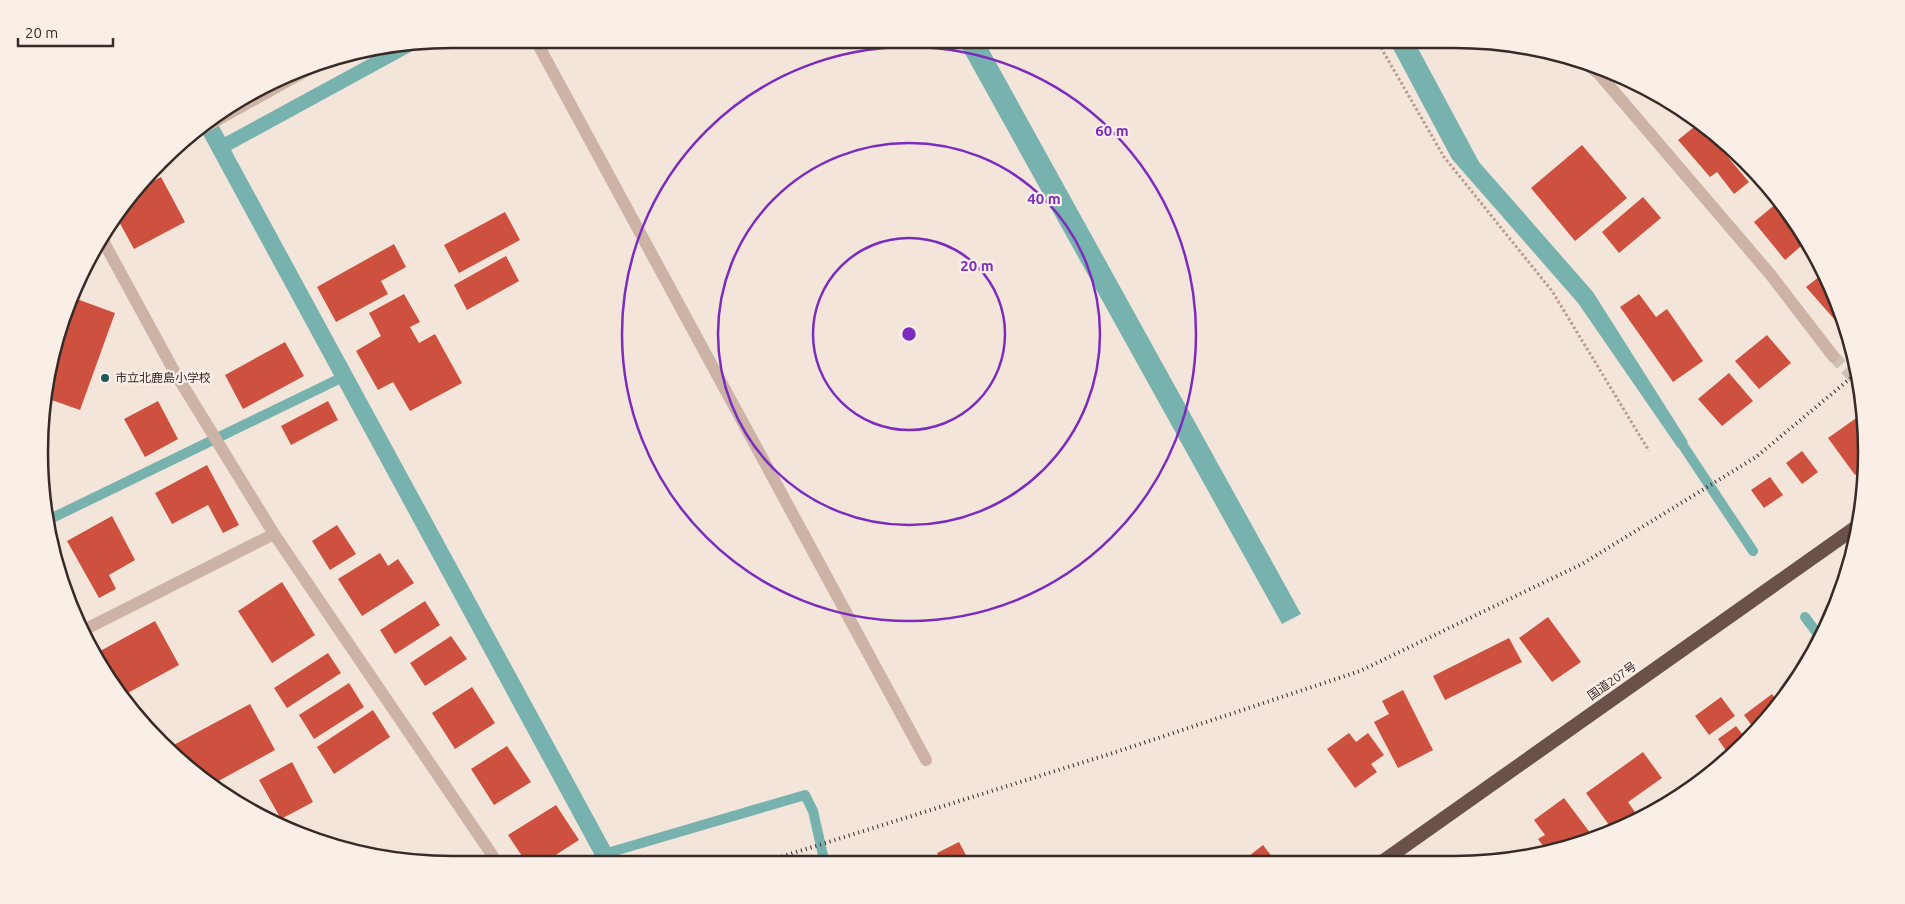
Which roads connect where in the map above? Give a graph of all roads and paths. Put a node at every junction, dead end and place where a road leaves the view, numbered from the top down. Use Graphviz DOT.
graph roads {
  1 [pos="540,48"];
  2 [pos="1381,48"];
  3 [pos="1600,75"];
  4 [pos="274,88"];
  5 [pos="258,98"];
  6 [pos="105,245"];
  7 [pos="1834,356"];
  8 [pos="1649,450"];
  9 [pos="1850,531"];
  10 [pos="274,534"];
  11 [pos="88,628"];
  12 [pos="926,760"];
  13 [pos="493,856"];
  14 [pos="1390,856"];
  1 -- 12 [label="street"];
  2 -- 8 [label="path"];
  3 -- 7 [label="street"];
  4 -- 5 [label="street"];
  6 -- 10 [label="street"];
  9 -- 14 [label="highway, 国道207号"];
  10 -- 11 [label="street"];
  10 -- 13 [label="street"];
}
